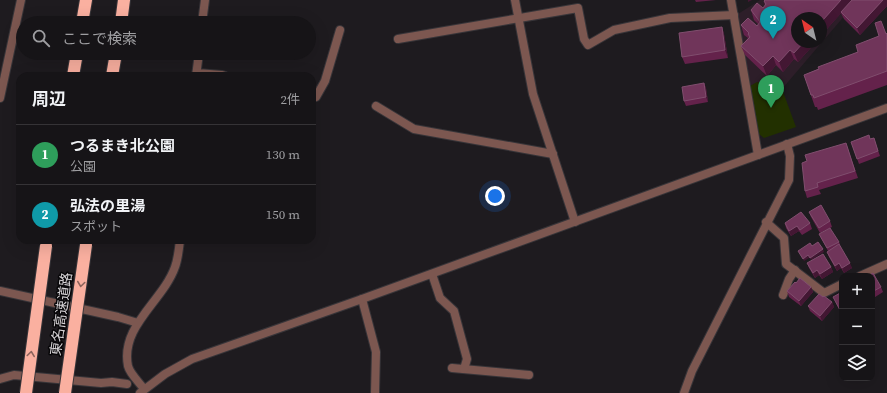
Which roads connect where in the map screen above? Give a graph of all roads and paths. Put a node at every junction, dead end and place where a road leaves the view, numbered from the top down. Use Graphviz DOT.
graph roads {
  1 [pos="21,0"];
  2 [pos="86,0"];
  3 [pos="124,0"];
  4 [pos="205,0"];
  5 [pos="515,0"];
  6 [pos="731,0"];
  7 [pos="734,15"];
  8 [pos="18,16"];
  9 [pos="83,16"];
  10 [pos="122,16"];
  11 [pos="203,16"];
  12 [pos="518,19"];
  13 [pos="16,23"];
  14 [pos="340,30"];
  15 [pos="398,39"];
  16 [pos="76,60"];
  17 [pos="115,60"];
  18 [pos="198,60"];
  19 [pos="75,72"];
  20 [pos="113,72"];
  21 [pos="197,72"];
  22 [pos="316,97"];
  23 [pos="0,98"];
  24 [pos="376,106"];
  25 [pos="887,108"];
  26 [pos="787,144"];
  27 [pos="554,154"];
  28 [pos="758,155"];
  29 [pos="575,222"];
  30 [pos="766,222"];
  31 [pos="47,244"];
  32 [pos="86,244"];
  33 [pos="180,244"];
  34 [pos="887,264"];
  35 [pos="795,270"];
  36 [pos="867,273"];
  37 [pos="432,274"];
  38 [pos="839,286"];
  39 [pos="0,291"];
  40 [pos="783,295"];
  41 [pos="362,299"];
  42 [pos="138,323"];
  43 [pos="452,368"];
  44 [pos="464,369"];
  45 [pos="529,375"];
  46 [pos="0,379"];
  47 [pos="127,384"];
  48 [pos="142,391"];
  49 [pos="26,393"];
  50 [pos="65,393"];
  51 [pos="375,393"];
  52 [pos="684,393"];
  1 -- 8 [label="street"];
  2 -- 9 [label="highway"];
  3 -- 10 [label="highway"];
  4 -- 11 [label="street"];
  5 -- 12 [label="street"];
  6 -- 7 [label="street"];
  7 -- 12 [label="street"];
  7 -- 28 [label="street"];
  12 -- 15 [label="street"];
  12 -- 27 [label="street"];
  13 -- 23 [label="street"];
  14 -- 22 [label="street"];
  16 -- 19 [label="highway"];
  17 -- 20 [label="highway"];
  18 -- 21 [label="street"];
  24 -- 27 [label="street"];
  25 -- 26 [label="street"];
  26 -- 28 [label="street"];
  26 -- 30 [label="street"];
  27 -- 29 [label="street"];
  28 -- 29 [label="street"];
  29 -- 37 [label="street"];
  30 -- 35 [label="street"];
  30 -- 52 [label="street"];
  49 -- 31 [label="highway, 東名高速道路, one-way, bridge"];
  32 -- 50 [label="highway, 東名高速道路, one-way, bridge"];
  33 -- 42 [label="street"];
  34 -- 36 [label="street"];
  35 -- 38 [label="street"];
  35 -- 40 [label="street"];
  37 -- 41 [label="street"];
  37 -- 44 [label="street"];
  39 -- 42 [label="street"];
  41 -- 48 [label="street"];
  41 -- 51 [label="street"];
  42 -- 48 [label="street"];
  43 -- 44 [label="street"];
  44 -- 45 [label="street"];
  46 -- 47 [label="street"];
}
